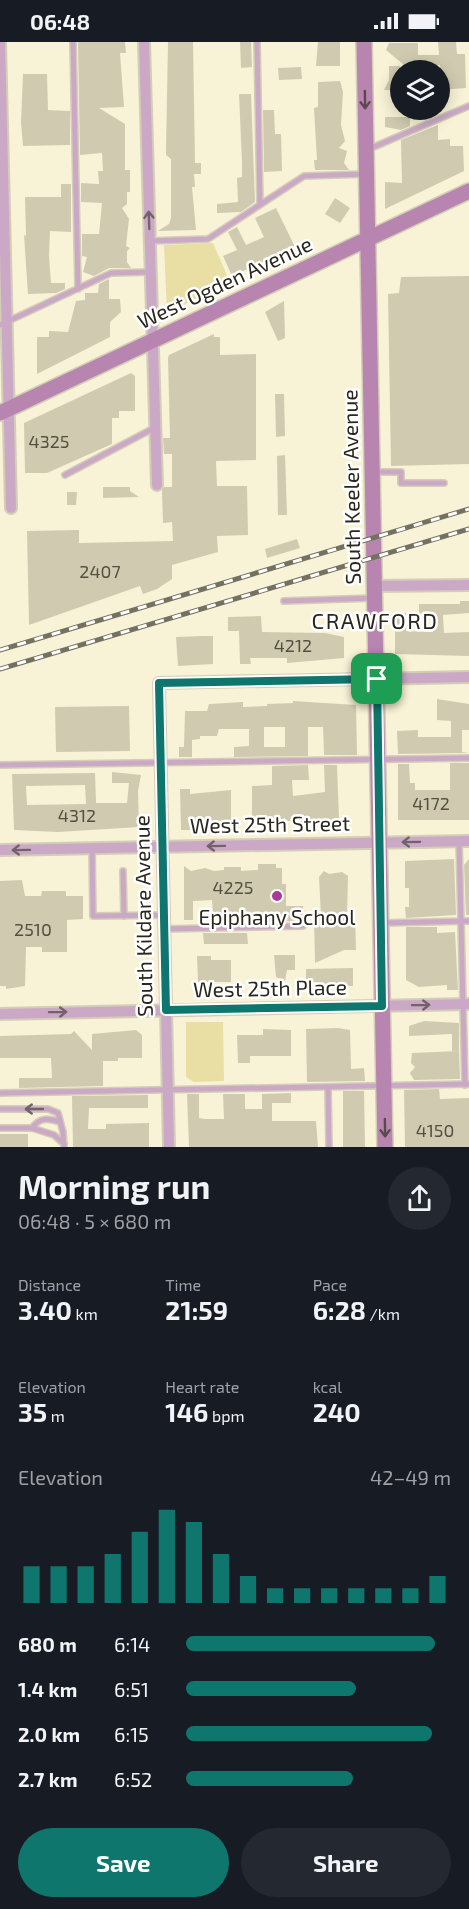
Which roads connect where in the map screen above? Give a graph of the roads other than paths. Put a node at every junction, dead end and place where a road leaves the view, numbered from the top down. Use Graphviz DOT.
graph roads {
  1 [pos="0,42"];
  2 [pos="73,42"];
  3 [pos="144,42"];
  4 [pos="257,42"];
  5 [pos="364,42"];
  6 [pos="469,106"];
  7 [pos="366,150"];
  8 [pos="366,174"];
  9 [pos="469,191"];
  10 [pos="261,204"];
  11 [pos="367,239"];
  12 [pos="149,241"];
  13 [pos="150,272"];
  14 [pos="78,289"];
  15 [pos="3,323"];
  16 [pos="152,341"];
  17 [pos="4,411"];
  18 [pos="154,428"];
  19 [pos="374,472"];
  20 [pos="65,475"];
  21 [pos="444,483"];
  22 [pos="157,485"];
  23 [pos="11,508"];
  24 [pos="469,585"];
  25 [pos="375,592"];
  26 [pos="284,601"];
  27 [pos="469,677"];
  28 [pos="377,679"];
  29 [pos="469,758"];
  30 [pos="379,759"];
  31 [pos="160,763"];
  32 [pos="0,765"];
  33 [pos="464,841"];
  34 [pos="380,842"];
  35 [pos="162,847"];
  36 [pos="92,848"];
  37 [pos="0,850"];
  38 [pos="123,872"];
  39 [pos="164,915"];
  40 [pos="124,916"];
  41 [pos="461,921"];
  42 [pos="469,921"];
  43 [pos="381,923"];
  44 [pos="303,926"];
  45 [pos="164,929"];
  46 [pos="466,1004"];
  47 [pos="382,1006"];
  48 [pos="166,1010"];
  49 [pos="0,1014"];
  50 [pos="467,1084"];
  51 [pos="384,1086"];
  52 [pos="328,1087"];
  53 [pos="168,1090"];
  54 [pos="0,1093"];
  55 [pos="0,1109"];
  56 [pos="60,1122"];
  57 [pos="0,1128"];
  58 [pos="32,1128"];
  59 [pos="64,1145"];
  60 [pos="169,1147"];
  61 [pos="329,1147"];
  62 [pos="385,1147"];
  1 -- 15 [label="street"];
  2 -- 14 [label="lane"];
  12 -- 3 [label="street, one-way"];
  4 -- 10 [label="lane"];
  5 -- 7 [label="street, South Keeler Avenue, one-way"];
  6 -- 7 [label="lane"];
  7 -- 8 [label="street, South Keeler Avenue"];
  8 -- 10 [label="lane"];
  8 -- 11 [label="street, South Keeler Avenue"];
  9 -- 11 [label="street, West Ogden Avenue"];
  10 -- 12 [label="lane"];
  11 -- 16 [label="street, West Ogden Avenue"];
  11 -- 19 [label="street, South Keeler Avenue"];
  12 -- 13 [label="street"];
  13 -- 14 [label="lane"];
  13 -- 16 [label="street"];
  14 -- 15 [label="lane"];
  15 -- 17 [label="street"];
  16 -- 17 [label="street, West Ogden Avenue"];
  16 -- 18 [label="street"];
  17 -- 23 [label="street"];
  18 -- 20 [label="lane"];
  18 -- 22 [label="street"];
  19 -- 21 [label="lane"];
  19 -- 25 [label="street, South Keeler Avenue"];
  24 -- 25 [label="street"];
  25 -- 26 [label="lane"];
  25 -- 28 [label="street, South Keeler Avenue"];
  27 -- 28 [label="street"];
  28 -- 30 [label="street, South Keeler Avenue"];
  28 -- 31 [label="street, South Kildare Avenue"];
  29 -- 30 [label="lane"];
  30 -- 31 [label="lane"];
  30 -- 34 [label="street, South Keeler Avenue"];
  31 -- 32 [label="lane"];
  31 -- 35 [label="street, South Kildare Avenue"];
  33 -- 34 [label="street, West 25th Street, one-way"];
  33 -- 41 [label="lane"];
  34 -- 35 [label="street, West 25th Street, one-way"];
  34 -- 43 [label="street, South Keeler Avenue"];
  35 -- 36 [label="street, West 25th Street"];
  35 -- 39 [label="street, South Kildare Avenue"];
  36 -- 37 [label="street, West 25th Street, one-way"];
  36 -- 40 [label="lane"];
  38 -- 40 [label="lane"];
  39 -- 40 [label="lane"];
  39 -- 45 [label="street, South Kildare Avenue"];
  41 -- 42 [label="lane"];
  41 -- 43 [label="lane"];
  41 -- 46 [label="lane"];
  43 -- 47 [label="street, South Keeler Avenue"];
  44 -- 45 [label="lane"];
  45 -- 48 [label="street, South Kildare Avenue"];
  47 -- 46 [label="street, West 25th Place, one-way"];
  46 -- 50 [label="lane"];
  47 -- 48 [label="street, West 25th Place"];
  47 -- 51 [label="street, South Keeler Avenue"];
  49 -- 48 [label="street, West 25th Place, one-way"];
  48 -- 53 [label="street, South Kildare Avenue"];
  50 -- 51 [label="lane"];
  51 -- 52 [label="lane"];
  51 -- 62 [label="street, South Keeler Avenue, one-way"];
  52 -- 53 [label="lane"];
  52 -- 61 [label="lane"];
  53 -- 54 [label="lane"];
  53 -- 60 [label="street, South Kildare Avenue"];
  56 -- 55 [label="lane, one-way"];
  56 -- 58 [label="lane"];
  56 -- 59 [label="lane"];
  57 -- 58 [label="lane"];
  58 -- 59 [label="lane"];
}
